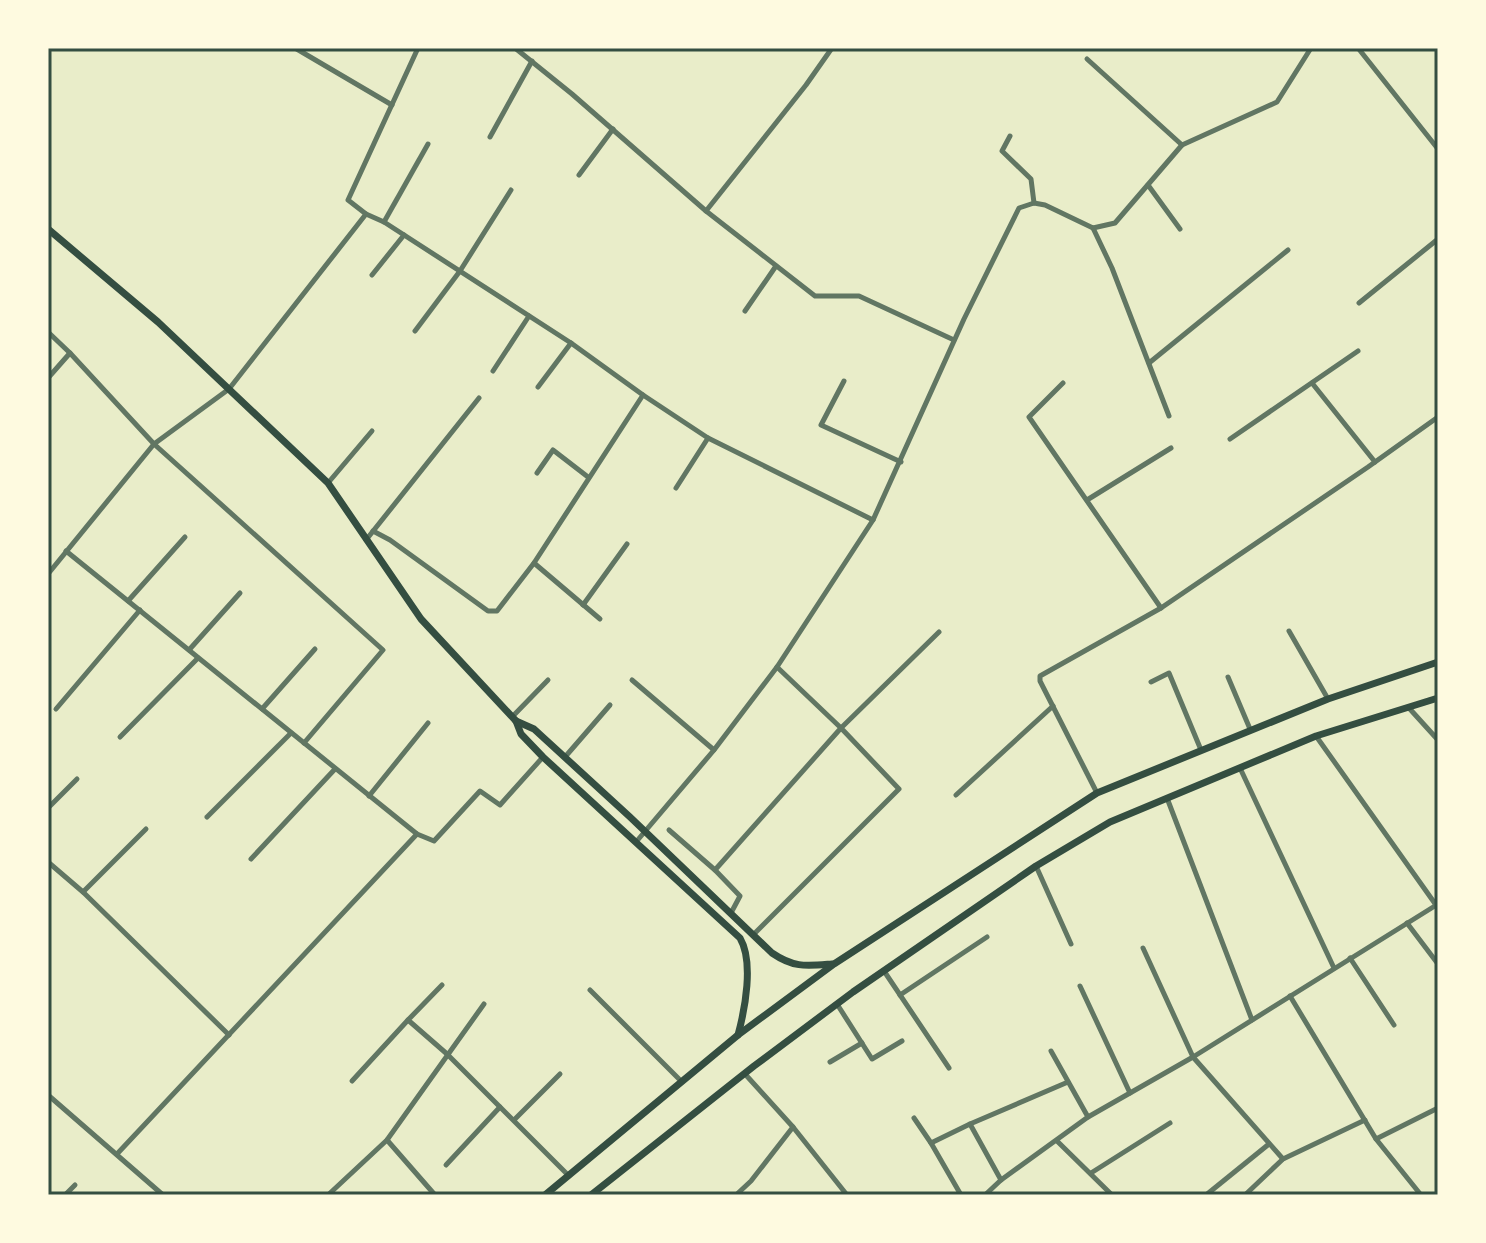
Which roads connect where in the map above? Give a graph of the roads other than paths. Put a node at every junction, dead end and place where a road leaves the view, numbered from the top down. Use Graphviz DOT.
graph roads {
  1 [pos="295,48"];
  2 [pos="418,48"];
  3 [pos="515,48"];
  4 [pos="832,48"];
  5 [pos="1311,48"];
  6 [pos="1358,48"];
  7 [pos="1087,59"];
  8 [pos="532,61"];
  9 [pos="392,105"];
  10 [pos="613,129"];
  11 [pos="1010,136"];
  12 [pos="490,137"];
  13 [pos="428,144"];
  14 [pos="1182,145"];
  15 [pos="1438,149"];
  16 [pos="579,175"];
  17 [pos="1148,185"];
  18 [pos="511,190"];
  19 [pos="1034,203"];
  20 [pos="706,211"];
  21 [pos="366,214"];
  22 [pos="384,222"];
  23 [pos="1093,228"];
  24 [pos="48,229"];
  25 [pos="1180,229"];
  26 [pos="404,235"];
  27 [pos="1438,239"];
  28 [pos="1288,250"];
  29 [pos="776,266"];
  30 [pos="460,271"];
  31 [pos="372,275"];
  32 [pos="1359,303"];
  33 [pos="745,311"];
  34 [pos="529,316"];
  35 [pos="415,331"];
  36 [pos="48,332"];
  37 [pos="954,340"];
  38 [pos="571,343"];
  39 [pos="1358,351"];
  40 [pos="70,353"];
  41 [pos="1149,363"];
  42 [pos="493,371"];
  43 [pos="48,378"];
  44 [pos="844,381"];
  45 [pos="1063,383"];
  46 [pos="1312,383"];
  47 [pos="538,387"];
  48 [pos="229,389"];
  49 [pos="643,395"];
  50 [pos="479,398"];
  51 [pos="1169,416"];
  52 [pos="1438,417"];
  53 [pos="372,431"];
  54 [pos="708,438"];
  55 [pos="1230,439"];
  56 [pos="154,444"];
  57 [pos="1171,448"];
  58 [pos="901,462"];
  59 [pos="1375,462"];
  60 [pos="537,473"];
  61 [pos="588,477"];
  62 [pos="328,483"];
  63 [pos="676,488"];
  64 [pos="1087,500"];
  65 [pos="873,520"];
  66 [pos="373,531"];
  67 [pos="185,537"];
  68 [pos="366,540"];
  69 [pos="627,544"];
  70 [pos="66,551"];
  71 [pos="534,563"];
  72 [pos="48,574"];
  73 [pos="240,593"];
  74 [pos="128,601"];
  75 [pos="583,605"];
  76 [pos="1161,608"];
  77 [pos="140,610"];
  78 [pos="600,619"];
  79 [pos="1289,631"];
  80 [pos="939,632"];
  81 [pos="315,649"];
  82 [pos="189,650"];
  83 [pos="198,658"];
  84 [pos="1438,662"];
  85 [pos="777,667"];
  86 [pos="1228,677"];
  87 [pos="548,680"];
  88 [pos="632,680"];
  89 [pos="1151,682"];
  90 [pos="1438,698"];
  91 [pos="1328,699"];
  92 [pos="610,705"];
  93 [pos="1053,706"];
  94 [pos="1408,707"];
  95 [pos="56,709"];
  96 [pos="262,709"];
  97 [pos="514,719"];
  98 [pos="428,723"];
  99 [pos="841,728"];
  100 [pos="1250,729"];
  101 [pos="291,733"];
  102 [pos="1316,736"];
  103 [pos="120,737"];
  104 [pos="1438,740"];
  105 [pos="304,743"];
  106 [pos="714,750"];
  107 [pos="1201,750"];
  108 [pos="543,757"];
  109 [pos="565,757"];
  110 [pos="1240,768"];
  111 [pos="336,769"];
  112 [pos="77,779"];
  113 [pos="1097,793"];
  114 [pos="956,795"];
  115 [pos="369,796"];
  116 [pos="1167,798"];
  117 [pos="48,808"];
  118 [pos="207,817"];
  119 [pos="146,829"];
  120 [pos="645,830"];
  121 [pos="669,830"];
  122 [pos="417,834"];
  123 [pos="636,842"];
  124 [pos="251,859"];
  125 [pos="48,862"];
  126 [pos="1036,866"];
  127 [pos="715,870"];
  128 [pos="83,892"];
  129 [pos="1437,904"];
  130 [pos="731,913"];
  131 [pos="1407,923"];
  132 [pos="753,935"];
  133 [pos="987,937"];
  134 [pos="1071,944"];
  135 [pos="1143,948"];
  136 [pos="1350,958"];
  137 [pos="834,964"];
  138 [pos="1438,964"];
  139 [pos="1334,968"];
  140 [pos="884,971"];
  141 [pos="442,985"];
  142 [pos="1080,986"];
  143 [pos="590,990"];
  144 [pos="900,995"];
  145 [pos="1290,996"];
  146 [pos="484,1004"];
  147 [pos="837,1004"];
  148 [pos="408,1020"];
  149 [pos="1252,1020"];
  150 [pos="1394,1025"];
  151 [pos="229,1035"];
  152 [pos="738,1035"];
  153 [pos="902,1041"];
  154 [pos="862,1043"];
  155 [pos="1051,1051"];
  156 [pos="447,1054"];
  157 [pos="1193,1057"];
  158 [pos="830,1062"];
  159 [pos="949,1068"];
  160 [pos="560,1074"];
  161 [pos="745,1074"];
  162 [pos="352,1081"];
  163 [pos="682,1082"];
  164 [pos="1068,1082"];
  165 [pos="1130,1093"];
  166 [pos="48,1095"];
  167 [pos="500,1107"];
  168 [pos="1438,1108"];
  169 [pos="1088,1117"];
  170 [pos="914,1118"];
  171 [pos="514,1120"];
  172 [pos="1365,1120"];
  173 [pos="1170,1123"];
  174 [pos="970,1124"];
  175 [pos="793,1127"];
  176 [pos="1376,1139"];
  177 [pos="387,1140"];
  178 [pos="1057,1141"];
  179 [pos="931,1143"];
  180 [pos="1269,1144"];
  181 [pos="117,1154"];
  182 [pos="1283,1159"];
  183 [pos="446,1165"];
  184 [pos="1091,1173"];
  185 [pos="569,1176"];
  186 [pos="1001,1180"];
  187 [pos="75,1185"];
  188 [pos="1254,1192"];
  189 [pos="1419,1194"];
  190 [pos="65,1195"];
  191 [pos="163,1195"];
  192 [pos="328,1195"];
  193 [pos="435,1195"];
  194 [pos="545,1195"];
  195 [pos="591,1195"];
  196 [pos="736,1195"];
  197 [pos="847,1195"];
  198 [pos="961,1195"];
  199 [pos="985,1195"];
  200 [pos="1112,1195"];
  201 [pos="1206,1195"];
  202 [pos="1245,1195"];
  1 -- 9 [label="street"];
  2 -- 9 [label="street"];
  3 -- 8 [label="street"];
  4 -- 20 [label="street"];
  5 -- 14 [label="street"];
  6 -- 15 [label="street"];
  7 -- 14 [label="street"];
  8 -- 10 [label="street"];
  8 -- 12 [label="street"];
  9 -- 21 [label="street"];
  10 -- 16 [label="street"];
  10 -- 20 [label="street"];
  11 -- 19 [label="street"];
  13 -- 22 [label="street"];
  14 -- 17 [label="street"];
  17 -- 23 [label="street"];
  17 -- 25 [label="street"];
  18 -- 30 [label="street"];
  19 -- 23 [label="street"];
  19 -- 37 [label="street"];
  20 -- 29 [label="street"];
  21 -- 22 [label="street"];
  21 -- 48 [label="street"];
  22 -- 26 [label="street"];
  23 -- 41 [label="street"];
  24 -- 48 [label="main road"];
  26 -- 30 [label="street"];
  26 -- 31 [label="street"];
  27 -- 32 [label="street"];
  28 -- 41 [label="street"];
  29 -- 33 [label="street"];
  29 -- 37 [label="street"];
  30 -- 34 [label="street"];
  30 -- 35 [label="street"];
  34 -- 38 [label="street"];
  34 -- 42 [label="street"];
  36 -- 40 [label="street"];
  37 -- 58 [label="street"];
  38 -- 47 [label="street"];
  38 -- 49 [label="street"];
  39 -- 46 [label="street"];
  40 -- 43 [label="street"];
  40 -- 56 [label="street"];
  41 -- 51 [label="street"];
  44 -- 58 [label="street"];
  45 -- 64 [label="street"];
  46 -- 55 [label="street"];
  46 -- 59 [label="street"];
  48 -- 56 [label="street"];
  48 -- 62 [label="main road"];
  49 -- 54 [label="street"];
  49 -- 61 [label="street"];
  50 -- 66 [label="street"];
  52 -- 59 [label="street"];
  53 -- 62 [label="street"];
  54 -- 63 [label="street"];
  54 -- 65 [label="street"];
  56 -- 70 [label="street"];
  56 -- 105 [label="street"];
  57 -- 64 [label="street"];
  58 -- 65 [label="street"];
  59 -- 76 [label="street"];
  60 -- 61 [label="street"];
  61 -- 71 [label="street"];
  62 -- 68 [label="main road"];
  64 -- 76 [label="street"];
  65 -- 85 [label="street"];
  66 -- 68 [label="street"];
  66 -- 71 [label="street"];
  67 -- 74 [label="street"];
  68 -- 97 [label="main road"];
  69 -- 75 [label="street"];
  70 -- 72 [label="street"];
  70 -- 74 [label="street"];
  71 -- 75 [label="street"];
  73 -- 82 [label="street"];
  74 -- 77 [label="street"];
  75 -- 78 [label="street"];
  76 -- 93 [label="street"];
  77 -- 82 [label="street"];
  77 -- 95 [label="street"];
  79 -- 91 [label="street"];
  80 -- 99 [label="street"];
  81 -- 96 [label="street"];
  82 -- 83 [label="street"];
  83 -- 96 [label="street"];
  83 -- 103 [label="street"];
  84 -- 91 [label="main road"];
  85 -- 99 [label="street"];
  85 -- 106 [label="street"];
  86 -- 100 [label="street"];
  87 -- 97 [label="street"];
  88 -- 106 [label="street"];
  89 -- 107 [label="street"];
  90 -- 94 [label="main road"];
  91 -- 100 [label="main road"];
  92 -- 109 [label="street"];
  93 -- 113 [label="street"];
  93 -- 114 [label="street"];
  94 -- 102 [label="main road"];
  94 -- 104 [label="street"];
  96 -- 101 [label="street"];
  97 -- 108 [label="main road"];
  97 -- 109 [label="main road"];
  98 -- 115 [label="street"];
  99 -- 127 [label="street"];
  99 -- 132 [label="street"];
  100 -- 107 [label="main road"];
  101 -- 105 [label="street"];
  101 -- 118 [label="street"];
  102 -- 110 [label="main road"];
  102 -- 129 [label="street"];
  105 -- 111 [label="street"];
  106 -- 120 [label="street"];
  107 -- 113 [label="main road"];
  108 -- 122 [label="street"];
  108 -- 123 [label="main road"];
  109 -- 120 [label="main road"];
  110 -- 116 [label="main road"];
  110 -- 139 [label="street"];
  111 -- 115 [label="street"];
  111 -- 124 [label="street"];
  112 -- 117 [label="street"];
  113 -- 137 [label="main road"];
  115 -- 122 [label="street"];
  116 -- 126 [label="main road"];
  116 -- 149 [label="street"];
  119 -- 128 [label="street"];
  120 -- 123 [label="street"];
  120 -- 130 [label="main road"];
  121 -- 127 [label="street"];
  122 -- 151 [label="street"];
  123 -- 152 [label="main road"];
  125 -- 128 [label="street"];
  126 -- 134 [label="street"];
  126 -- 140 [label="main road"];
  127 -- 130 [label="street"];
  128 -- 151 [label="street"];
  129 -- 131 [label="street"];
  130 -- 132 [label="main road"];
  131 -- 136 [label="street"];
  131 -- 138 [label="street"];
  132 -- 137 [label="main road"];
  133 -- 144 [label="street"];
  135 -- 157 [label="street"];
  136 -- 139 [label="street"];
  136 -- 150 [label="street"];
  137 -- 152 [label="main road"];
  139 -- 145 [label="street"];
  140 -- 144 [label="street"];
  140 -- 147 [label="main road"];
  141 -- 148 [label="street"];
  142 -- 165 [label="street"];
  143 -- 163 [label="street"];
  144 -- 159 [label="street"];
  145 -- 149 [label="street"];
  145 -- 172 [label="street"];
  146 -- 156 [label="street"];
  147 -- 154 [label="street"];
  147 -- 161 [label="main road"];
  148 -- 156 [label="street"];
  148 -- 162 [label="street"];
  149 -- 157 [label="street"];
  151 -- 181 [label="street"];
  152 -- 163 [label="main road"];
  153 -- 154 [label="street"];
  154 -- 158 [label="street"];
  155 -- 164 [label="street"];
  156 -- 167 [label="street"];
  156 -- 177 [label="street"];
  157 -- 165 [label="street"];
  157 -- 180 [label="street"];
  160 -- 171 [label="street"];
  161 -- 175 [label="street"];
  161 -- 195 [label="main road"];
  163 -- 185 [label="main road"];
  164 -- 169 [label="street"];
  164 -- 174 [label="street"];
  165 -- 169 [label="street"];
  166 -- 181 [label="street"];
  167 -- 171 [label="street"];
  167 -- 183 [label="street"];
  168 -- 176 [label="street"];
  169 -- 178 [label="street"];
  170 -- 179 [label="street"];
  171 -- 185 [label="street"];
  172 -- 176 [label="street"];
  172 -- 182 [label="street"];
  173 -- 184 [label="street"];
  174 -- 179 [label="street"];
  174 -- 186 [label="street"];
  175 -- 196 [label="street"];
  175 -- 197 [label="street"];
  176 -- 189 [label="street"];
  177 -- 192 [label="street"];
  177 -- 193 [label="street"];
  178 -- 184 [label="street"];
  178 -- 186 [label="street"];
  179 -- 198 [label="street"];
  180 -- 182 [label="street"];
  180 -- 201 [label="street"];
  181 -- 191 [label="street"];
  182 -- 188 [label="street"];
  184 -- 200 [label="street"];
  185 -- 194 [label="main road"];
  186 -- 199 [label="street"];
  187 -- 190 [label="street"];
  188 -- 202 [label="street"];
}
